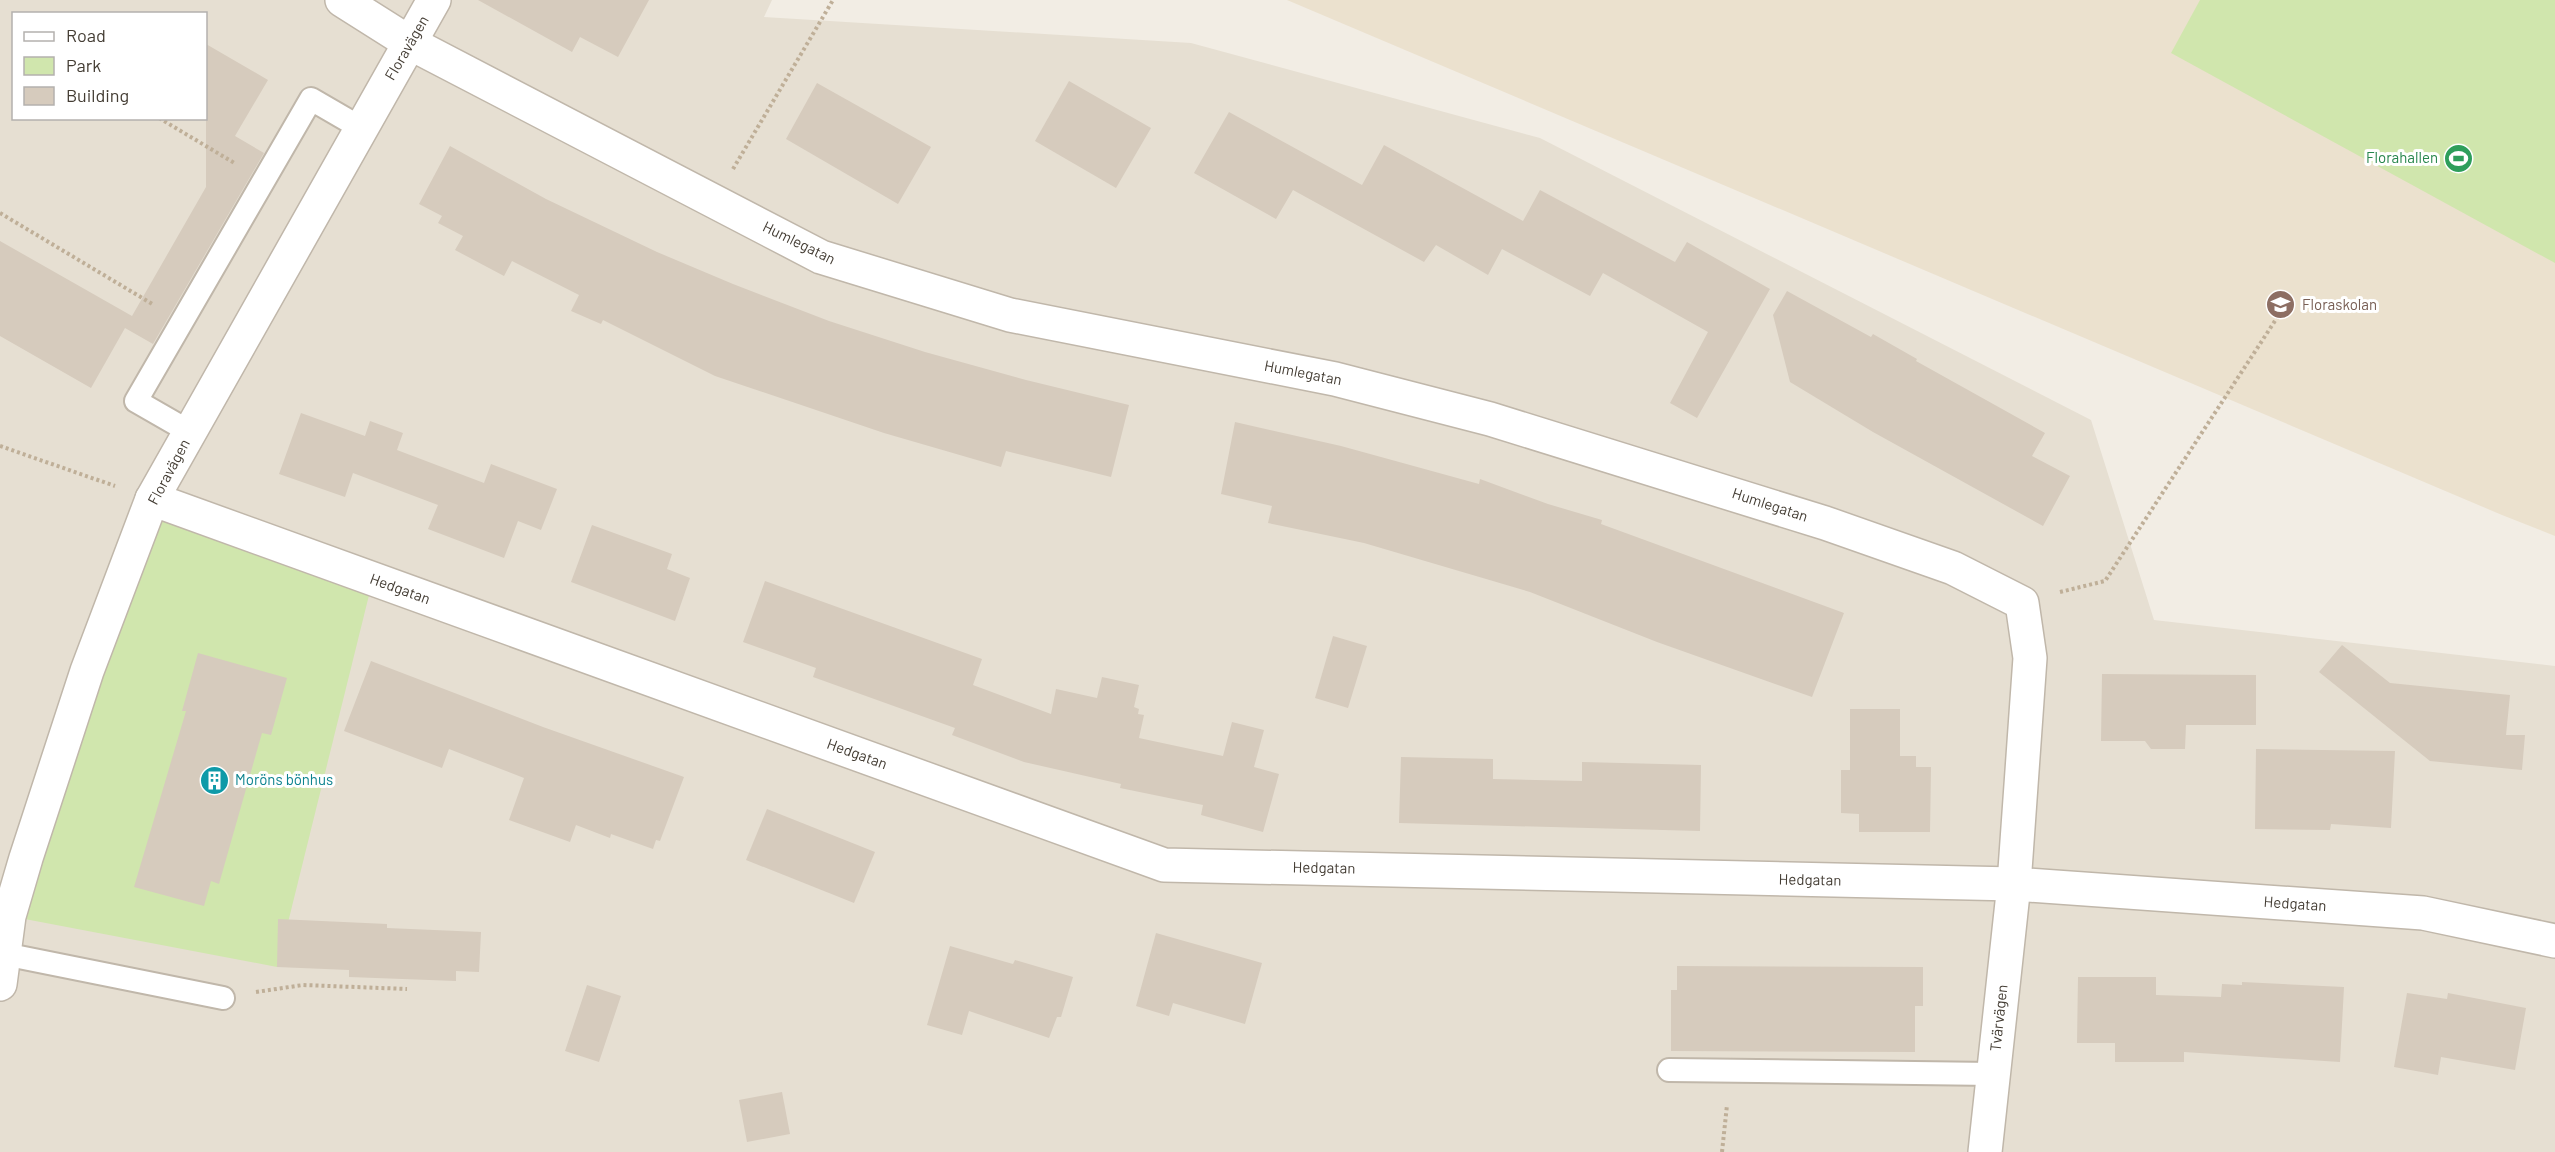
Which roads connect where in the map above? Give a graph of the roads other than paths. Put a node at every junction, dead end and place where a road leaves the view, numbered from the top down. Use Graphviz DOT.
graph roads {
  1 [pos="342,0"];
  2 [pos="434,0"];
  3 [pos="410,43"];
  4 [pos="362,128"];
  5 [pos="190,432"];
  6 [pos="152,499"];
  7 [pos="2014,884"];
  8 [pos="2555,941"];
  9 [pos="2,969"];
  10 [pos="223,998"];
  11 [pos="1669,1070"];
  12 [pos="1993,1074"];
  13 [pos="1985,1152"];
  1 -- 3 [label="street, Humlegatan"];
  2 -- 3 [label="street, Floravägen"];
  3 -- 4 [label="street, Floravägen"];
  3 -- 7 [label="street, Humlegatan"];
  4 -- 5 [label="street, Floravägen"];
  4 -- 5 [label="lane"];
  5 -- 6 [label="street, Floravägen"];
  6 -- 7 [label="street, Hedgatan"];
  6 -- 9 [label="street, Floravägen"];
  7 -- 8 [label="street, Hedgatan"];
  7 -- 12 [label="street, Tvärvägen"];
  9 -- 10 [label="lane"];
  11 -- 12 [label="lane"];
  12 -- 13 [label="street, Tvärvägen"];
}
